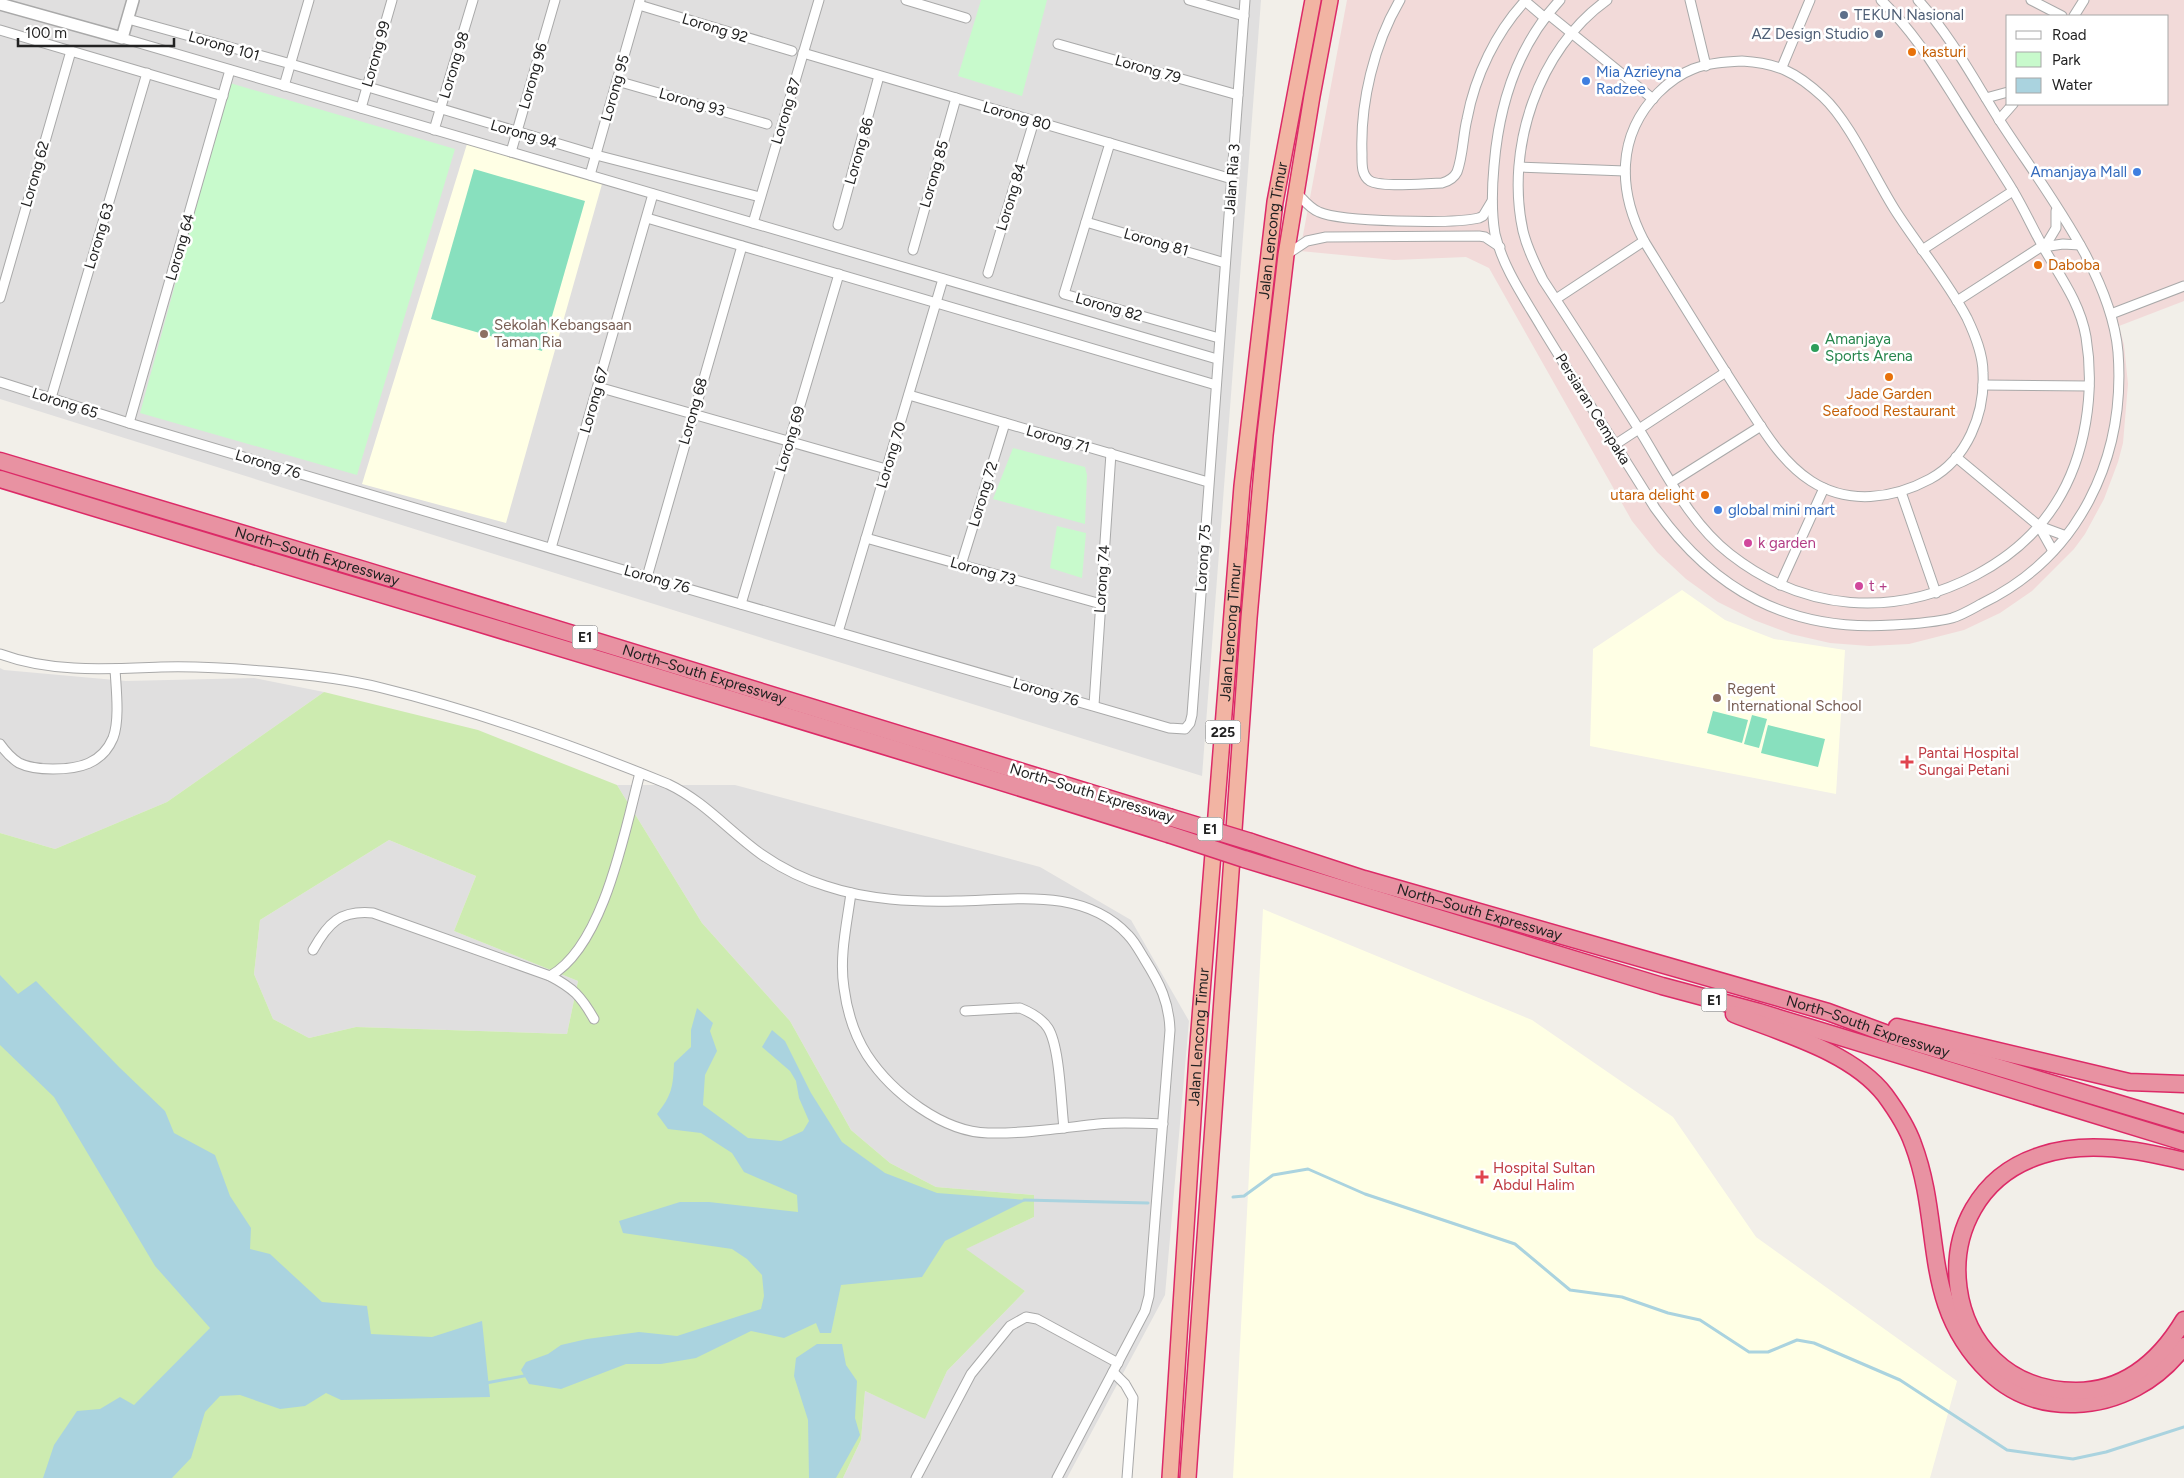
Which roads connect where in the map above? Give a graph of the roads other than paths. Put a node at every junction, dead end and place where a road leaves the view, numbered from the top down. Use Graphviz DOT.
graph roads {
  1 [pos="133,0"];
  2 [pos="309,0"];
  3 [pos="392,0"];
  4 [pos="473,0"];
  5 [pos="555,0"];
  6 [pos="819,0"];
  7 [pos="906,0"];
  8 [pos="1189,0"];
  9 [pos="1245,0"];
  10 [pos="1313,0"];
  11 [pos="1330,0"];
  12 [pos="1400,0"];
  13 [pos="1607,0"];
  14 [pos="1690,0"];
  15 [pos="1810,0"];
  16 [pos="1881,0"];
  17 [pos="1918,0"];
  18 [pos="2031,0"];
  19 [pos="2084,0"];
  20 [pos="1525,1"];
  21 [pos="1555,1"];
  22 [pos="640,3"];
  23 [pos="0,4"];
  24 [pos="2040,5"];
  25 [pos="2047,15"];
  26 [pos="2060,15"];
  27 [pos="2075,15"];
  28 [pos="1244,16"];
  29 [pos="1546,16"];
  30 [pos="966,18"];
  31 [pos="128,19"];
  32 [pos="0,30"];
  33 [pos="1571,34"];
  34 [pos="122,38"];
  35 [pos="1058,44"];
  36 [pos="792,50"];
  37 [pos="71,51"];
  38 [pos="803,54"];
  39 [pos="291,64"];
  40 [pos="1706,66"];
  41 [pos="1782,67"];
  42 [pos="230,70"];
  43 [pos="147,73"];
  44 [pos="879,76"];
  45 [pos="617,81"];
  46 [pos="284,86"];
  47 [pos="367,87"];
  48 [pos="2006,93"];
  49 [pos="1238,95"];
  50 [pos="223,96"];
  51 [pos="956,98"];
  52 [pos="1986,98"];
  53 [pos="1653,99"];
  54 [pos="2012,105"];
  55 [pos="361,108"];
  56 [pos="441,109"];
  57 [pos="1999,120"];
  58 [pos="1034,121"];
  59 [pos="767,124"];
  60 [pos="434,130"];
  61 [pos="517,132"];
  62 [pos="1110,143"];
  63 [pos="511,152"];
  64 [pos="596,155"];
  65 [pos="1520,167"];
  66 [pos="1625,170"];
  67 [pos="590,175"];
  68 [pos="1232,179"];
  69 [pos="2013,191"];
  70 [pos="1296,192"];
  71 [pos="653,194"];
  72 [pos="760,197"];
  73 [pos="1492,201"];
  74 [pos="2055,206"];
  75 [pos="647,218"];
  76 [pos="1086,222"];
  77 [pos="752,223"];
  78 [pos="838,225"];
  79 [pos="1644,242"];
  80 [pos="2080,245"];
  81 [pos="742,246"];
  82 [pos="1500,247"];
  83 [pos="2043,247"];
  84 [pos="913,250"];
  85 [pos="1922,250"];
  86 [pos="1286,255"];
  87 [pos="1225,262"];
  88 [pos="988,273"];
  89 [pos="839,274"];
  90 [pos="944,279"];
  91 [pos="2184,286"];
  92 [pos="0,298"];
  93 [pos="1556,299"];
  94 [pos="1956,302"];
  95 [pos="936,303"];
  96 [pos="2111,314"];
  97 [pos="1219,338"];
  98 [pos="1217,359"];
  99 [pos="1726,372"];
  100 [pos="0,382"];
  101 [pos="1216,385"];
  102 [pos="1984,385"];
  103 [pos="2089,386"];
  104 [pos="598,387"];
  105 [pos="909,395"];
  106 [pos="50,398"];
  107 [pos="692,415"];
  108 [pos="129,423"];
  109 [pos="1005,423"];
  110 [pos="1761,426"];
  111 [pos="1639,430"];
  112 [pos="788,442"];
  113 [pos="1616,444"];
  114 [pos="1110,454"];
  115 [pos="1956,457"];
  116 [pos="0,461"];
  117 [pos="886,469"];
  118 [pos="0,479"];
  119 [pos="1208,482"];
  120 [pos="1672,482"];
  121 [pos="1824,488"];
  122 [pos="1901,492"];
  123 [pos="2038,526"];
  124 [pos="2066,536"];
  125 [pos="866,538"];
  126 [pos="551,548"];
  127 [pos="2053,551"];
  128 [pos="961,565"];
  129 [pos="647,577"];
  130 [pos="1780,585"];
  131 [pos="1936,593"];
  132 [pos="741,604"];
  133 [pos="1100,604"];
  134 [pos="838,632"];
  135 [pos="0,654"];
  136 [pos="116,669"];
  137 [pos="1094,705"];
  138 [pos="1185,729"];
  139 [pos="0,744"];
  140 [pos="640,773"];
  141 [pos="852,893"];
  142 [pos="313,950"];
  143 [pos="550,976"];
  144 [pos="1662,986"];
  145 [pos="965,1011"];
  146 [pos="1828,1012"];
  147 [pos="594,1019"];
  148 [pos="2184,1084"];
  149 [pos="2184,1123"];
  150 [pos="1162,1124"];
  151 [pos="1064,1128"];
  152 [pos="2184,1142"];
  153 [pos="2184,1161"];
  154 [pos="2184,1320"];
  155 [pos="2184,1346"];
  156 [pos="1118,1363"];
  157 [pos="1113,1372"];
  158 [pos="916,1478"];
  159 [pos="1057,1478"];
  160 [pos="1127,1478"];
  161 [pos="1170,1478"];
  162 [pos="1188,1478"];
  1 -- 31 [label="street"];
  2 -- 39 [label="street"];
  3 -- 47 [label="street, Lorong 99"];
  4 -- 56 [label="street, Lorong 98"];
  5 -- 61 [label="street, Lorong 96"];
  6 -- 38 [label="street, Lorong 87"];
  7 -- 30 [label="street"];
  8 -- 28 [label="street"];
  9 -- 28 [label="street, Jalan Ria 3"];
  10 -- 161 [label="highway, Jalan Lencong Timur / 225"];
  11 -- 70 [label="highway, Jalan Lencong Timur / 225"];
  12 -- 20 [label="street"];
  13 -- 33 [label="street"];
  14 -- 40 [label="street"];
  15 -- 41 [label="street"];
  16 -- 69 [label="street"];
  17 -- 52 [label="street, Persiaran Cempaka"];
  18 -- 24 [label="street"];
  19 -- 27 [label="street"];
  20 -- 29 [label="street"];
  21 -- 29 [label="street, Persiaran Cempaka"];
  22 -- 36 [label="street, Lorong 92"];
  22 -- 45 [label="street, Lorong 95"];
  23 -- 34 [label="street"];
  24 -- 25 [label="street"];
  24 -- 26 [label="street"];
  28 -- 49 [label="street, Jalan Ria 3"];
  29 -- 33 [label="street"];
  29 -- 73 [label="street, Persiaran Cempaka"];
  31 -- 34 [label="street"];
  31 -- 39 [label="street, Lorong 101"];
  32 -- 37 [label="street"];
  33 -- 53 [label="street"];
  33 -- 65 [label="street"];
  34 -- 42 [label="street"];
  35 -- 49 [label="street, Lorong 79"];
  37 -- 43 [label="street"];
  37 -- 92 [label="street, Lorong 62"];
  38 -- 44 [label="street, Lorong 80"];
  38 -- 72 [label="street, Lorong 87"];
  39 -- 46 [label="street"];
  39 -- 47 [label="street, Lorong 94"];
  40 -- 41 [label="street"];
  40 -- 53 [label="street"];
  41 -- 85 [label="street"];
  42 -- 46 [label="street"];
  42 -- 50 [label="street, Lorong 64"];
  43 -- 50 [label="street"];
  43 -- 106 [label="street, Lorong 63"];
  44 -- 51 [label="street, Lorong 80"];
  44 -- 78 [label="street, Lorong 86"];
  45 -- 59 [label="street, Lorong 93"];
  45 -- 64 [label="street, Lorong 95"];
  46 -- 55 [label="street"];
  47 -- 55 [label="street, Lorong 99"];
  47 -- 56 [label="street, Lorong 94"];
  48 -- 52 [label="street"];
  49 -- 68 [label="street, Jalan Ria 3"];
  50 -- 108 [label="street, Lorong 64"];
  51 -- 58 [label="street, Lorong 80"];
  51 -- 84 [label="street, Lorong 85"];
  52 -- 57 [label="street, Persiaran Cempaka"];
  53 -- 66 [label="street"];
  54 -- 57 [label="street"];
  55 -- 60 [label="street"];
  56 -- 60 [label="street, Lorong 98"];
  56 -- 61 [label="street, Lorong 94"];
  57 -- 74 [label="street, Persiaran Cempaka"];
  58 -- 62 [label="street, Lorong 80"];
  58 -- 88 [label="street, Lorong 84"];
  60 -- 63 [label="street"];
  61 -- 63 [label="street, Lorong 96"];
  61 -- 64 [label="street, Lorong 94"];
  62 -- 68 [label="street, Lorong 80"];
  62 -- 76 [label="street, Lorong 82"];
  63 -- 67 [label="street"];
  64 -- 67 [label="street, Lorong 95"];
  64 -- 72 [label="street, Lorong 94"];
  65 -- 66 [label="street"];
  65 -- 93 [label="street"];
  66 -- 79 [label="street"];
  67 -- 71 [label="street"];
  68 -- 87 [label="street, Jalan Ria 3"];
  69 -- 83 [label="street"];
  69 -- 85 [label="street"];
  70 -- 73 [label="street"];
  70 -- 86 [label="highway, Jalan Lencong Timur / 225"];
  71 -- 75 [label="street, Lorong 67"];
  71 -- 77 [label="street"];
  72 -- 77 [label="street, Lorong 87"];
  73 -- 82 [label="street, Persiaran Cempaka"];
  74 -- 80 [label="street, Persiaran Cempaka"];
  74 -- 83 [label="street"];
  75 -- 81 [label="street"];
  75 -- 104 [label="street, Lorong 67"];
  76 -- 87 [label="street, Lorong 81"];
  76 -- 97 [label="street, Lorong 82"];
  77 -- 90 [label="street"];
  79 -- 93 [label="street"];
  79 -- 99 [label="street"];
  80 -- 83 [label="street"];
  80 -- 96 [label="street, Persiaran Cempaka"];
  81 -- 89 [label="street"];
  81 -- 107 [label="street, Lorong 68"];
  82 -- 86 [label="street"];
  82 -- 113 [label="street, Persiaran Cempaka"];
  83 -- 94 [label="street"];
  83 -- 103 [label="street"];
  85 -- 94 [label="street"];
  86 -- 162 [label="highway, Jalan Lencong Timur / 225"];
  87 -- 97 [label="street, Jalan Ria 3"];
  89 -- 95 [label="street"];
  89 -- 112 [label="street, Lorong 69"];
  90 -- 95 [label="street, Lorong 70"];
  90 -- 98 [label="street"];
  91 -- 96 [label="street"];
  93 -- 111 [label="street"];
  94 -- 102 [label="street"];
  95 -- 101 [label="street"];
  95 -- 105 [label="street, Lorong 70"];
  96 -- 124 [label="street, Persiaran Cempaka"];
  97 -- 98 [label="street, Jalan Ria 3"];
  98 -- 101 [label="street, Jalan Ria 3"];
  99 -- 110 [label="street"];
  99 -- 111 [label="street"];
  100 -- 106 [label="street, Lorong 65"];
  101 -- 119 [label="street, Lorong 75"];
  102 -- 103 [label="street"];
  102 -- 115 [label="street"];
  103 -- 123 [label="street"];
  104 -- 107 [label="street"];
  104 -- 126 [label="street, Lorong 67"];
  105 -- 109 [label="street, Lorong 71"];
  105 -- 117 [label="street, Lorong 70"];
  106 -- 108 [label="street, Lorong 65"];
  107 -- 112 [label="street"];
  107 -- 129 [label="street, Lorong 68"];
  108 -- 126 [label="street, Lorong 76"];
  109 -- 114 [label="street, Lorong 71"];
  109 -- 128 [label="street, Lorong 72"];
  110 -- 120 [label="street"];
  110 -- 121 [label="street"];
  111 -- 113 [label="street"];
  111 -- 120 [label="street"];
  112 -- 117 [label="street"];
  112 -- 132 [label="street, Lorong 69"];
  113 -- 127 [label="street, Persiaran Cempaka"];
  114 -- 119 [label="street, Lorong 71"];
  114 -- 133 [label="street, Lorong 74"];
  115 -- 122 [label="street"];
  115 -- 123 [label="street"];
  116 -- 146 [label="highway, North–South Expressway / E1, bridge"];
  117 -- 125 [label="street, Lorong 70"];
  118 -- 144 [label="highway, North–South Expressway / E1, bridge"];
  119 -- 138 [label="street, Lorong 75"];
  120 -- 130 [label="street"];
  121 -- 122 [label="street"];
  121 -- 130 [label="street"];
  122 -- 131 [label="street"];
  123 -- 124 [label="street"];
  123 -- 127 [label="street"];
  123 -- 131 [label="street"];
  124 -- 127 [label="street, Persiaran Cempaka"];
  125 -- 128 [label="street, Lorong 73"];
  125 -- 134 [label="street, Lorong 70"];
  126 -- 129 [label="street, Lorong 76"];
  128 -- 133 [label="street, Lorong 73"];
  129 -- 132 [label="street, Lorong 76"];
  130 -- 131 [label="street"];
  132 -- 134 [label="street, Lorong 76"];
  133 -- 137 [label="street, Lorong 74"];
  134 -- 137 [label="street, Lorong 76"];
  135 -- 136 [label="street"];
  136 -- 139 [label="street"];
  136 -- 140 [label="street"];
  137 -- 138 [label="street, Lorong 76"];
  140 -- 141 [label="street"];
  140 -- 143 [label="street"];
  141 -- 150 [label="street"];
  141 -- 151 [label="street"];
  142 -- 143 [label="street"];
  143 -- 147 [label="street"];
  144 -- 152 [label="highway, North–South Expressway / E1"];
  144 -- 155 [label="highway"];
  145 -- 151 [label="street"];
  146 -- 148 [label="highway"];
  146 -- 149 [label="highway, North–South Expressway / E1"];
  150 -- 151 [label="street"];
  150 -- 156 [label="street"];
  153 -- 154 [label="highway"];
  156 -- 157 [label="street"];
  156 -- 158 [label="street"];
  157 -- 159 [label="street"];
  157 -- 160 [label="street"];
}
